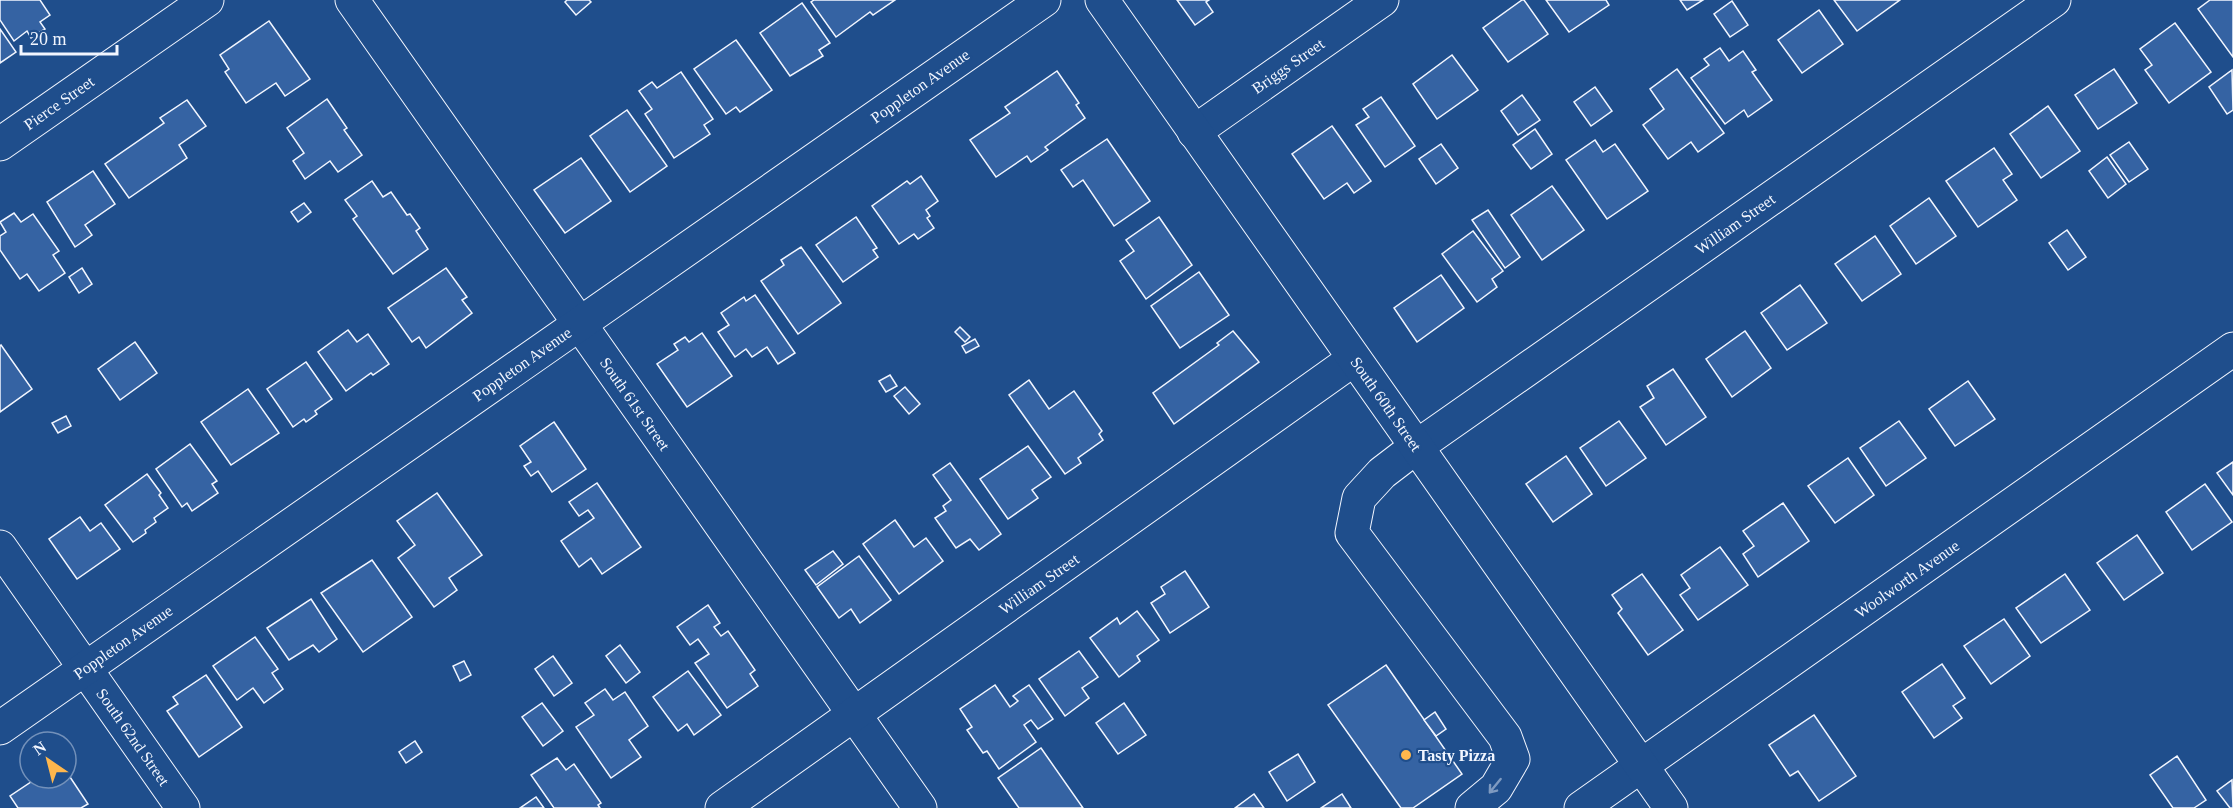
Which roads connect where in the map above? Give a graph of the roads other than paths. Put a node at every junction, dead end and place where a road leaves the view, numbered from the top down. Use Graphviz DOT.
graph roads {
  1 [pos="207,0"];
  2 [pos="352,0"];
  3 [pos="1044,0"];
  4 [pos="1102,0"];
  5 [pos="1382,0"];
  6 [pos="2054,0"];
  7 [pos="1194,132"];
  8 [pos="0,144"];
  9 [pos="579,324"];
  10 [pos="2233,350"];
  11 [pos="1354,359"];
  12 [pos="1416,447"];
  13 [pos="0,547"];
  14 [pos="85,669"];
  15 [pos="855,716"];
  16 [pos="0,728"];
  17 [pos="1642,766"];
  18 [pos="183,808"];
  19 [pos="722,808"];
  20 [pos="920,808"];
  21 [pos="1472,808"];
  22 [pos="1581,808"];
  23 [pos="1671,808"];
  1 -- 8 [label="street, Pierce Street"];
  2 -- 9 [label="street, South 61st Street"];
  3 -- 9 [label="street, Poppleton Avenue"];
  4 -- 7 [label="street, South 60th Street"];
  5 -- 7 [label="street, Briggs Street"];
  6 -- 12 [label="street, William Street"];
  7 -- 11 [label="street, South 60th Street"];
  9 -- 14 [label="street, Poppleton Avenue"];
  9 -- 15 [label="street, South 61st Street"];
  10 -- 17 [label="street, Woolworth Avenue"];
  11 -- 12 [label="street, South 60th Street"];
  11 -- 15 [label="street, William Street"];
  12 -- 17 [label="street, South 60th Street"];
  12 -- 21 [label="street, William Street, one-way"];
  13 -- 14 [label="street, South 62nd Street"];
  14 -- 16 [label="street, Poppleton Avenue"];
  14 -- 18 [label="street, South 62nd Street"];
  15 -- 19 [label="street, William Street"];
  15 -- 20 [label="street, South 61st Street"];
  17 -- 22 [label="street, Woolworth Avenue"];
  17 -- 23 [label="street, South 60th Street"];
}
